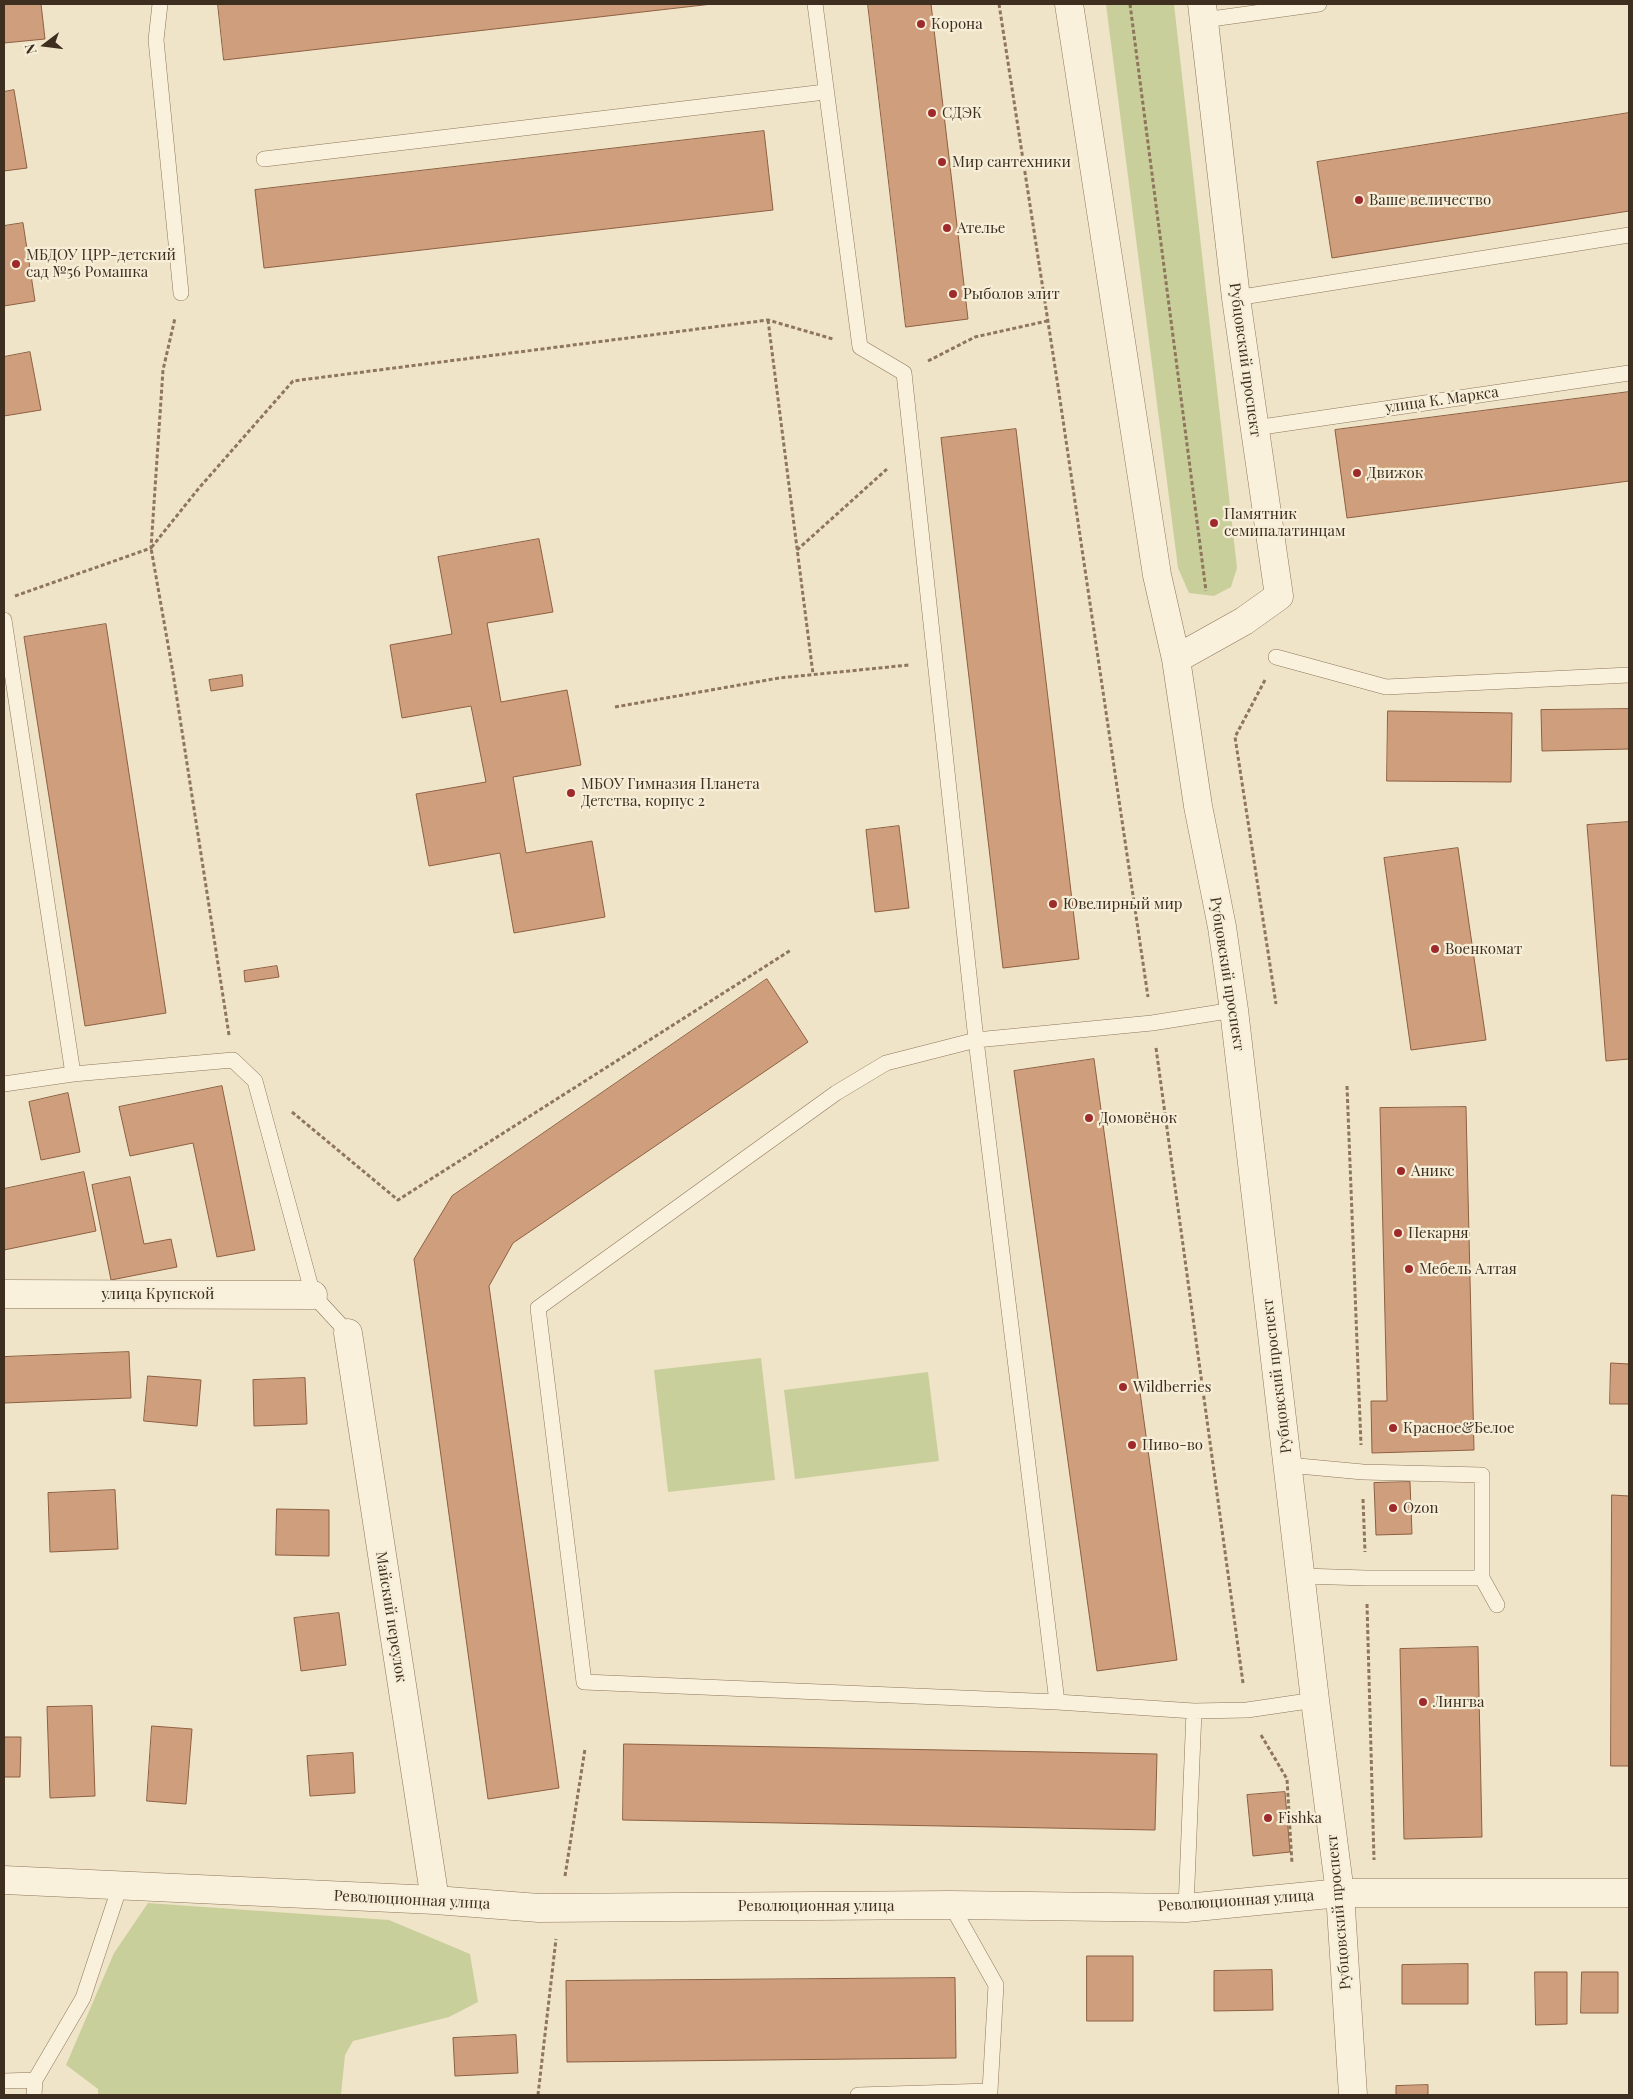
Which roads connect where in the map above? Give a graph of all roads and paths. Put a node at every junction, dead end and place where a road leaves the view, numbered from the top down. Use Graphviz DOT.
graph roads {
  1 [pos="160,4"];
  2 [pos="815,4"];
  3 [pos="999,4"];
  4 [pos="1069,4"];
  5 [pos="1130,4"];
  6 [pos="1319,4"];
  7 [pos="1203,12"];
  8 [pos="825,92"];
  9 [pos="264,159"];
  10 [pos="1629,235"];
  11 [pos="181,293"];
  12 [pos="1236,298"];
  13 [pos="768,320"];
  14 [pos="1047,321"];
  15 [pos="860,347"];
  16 [pos="1629,372"];
  17 [pos="904,373"];
  18 [pos="1256,428"];
  19 [pos="912,447"];
  20 [pos="151,548"];
  21 [pos="796,550"];
  22 [pos="1206,591"];
  23 [pos="13,597"];
  24 [pos="4,620"];
  25 [pos="1276,657"];
  26 [pos="1176,660"];
  27 [pos="935,662"];
  28 [pos="813,674"];
  29 [pos="1629,675"];
  30 [pos="615,707"];
  31 [pos="791,950"];
  32 [pos="1276,1004"];
  33 [pos="1234,1010"];
  34 [pos="1152,1023"];
  35 [pos="976,1040"];
  36 [pos="233,1060"];
  37 [pos="73,1074"];
  38 [pos="254,1081"];
  39 [pos="4,1084"];
  40 [pos="1347,1086"];
  41 [pos="4,1294"];
  42 [pos="313,1295"];
  43 [pos="348,1334"];
  44 [pos="1288,1465"];
  45 [pos="1362,1472"];
  46 [pos="1302,1576"];
  47 [pos="1366,1578"];
  48 [pos="1482,1578"];
  49 [pos="1498,1604"];
  50 [pos="1315,1700"];
  51 [pos="1056,1702"];
  52 [pos="1247,1710"];
  53 [pos="1194,1711"];
  54 [pos="4,1880"];
  55 [pos="120,1886"];
  56 [pos="1375,1891"];
  57 [pos="1340,1892"];
  58 [pos="1629,1893"];
  59 [pos="1294,1897"];
  60 [pos="434,1900"];
  61 [pos="951,1905"];
  62 [pos="1186,1908"];
  63 [pos="4,2081"];
  64 [pos="34,2088"];
  65 [pos="858,2095"];
  66 [pos="1353,2095"];
  1 -- 11 [label="lane"];
  2 -- 8 [label="lane"];
  3 -- 14 [label="path"];
  4 -- 26 [label="street, Рубцовский проспект"];
  5 -- 22 [label="path"];
  6 -- 7 [label="lane"];
  7 -- 12 [label="street, Рубцовский проспект"];
  8 -- 9 [label="lane"];
  8 -- 15 [label="lane"];
  10 -- 12 [label="lane"];
  11 -- 20 [label="path"];
  12 -- 18 [label="street, Рубцовский проспект"];
  13 -- 15 [label="path"];
  13 -- 20 [label="path"];
  13 -- 21 [label="path"];
  14 -- 17 [label="path"];
  14 -- 34 [label="path"];
  15 -- 17 [label="lane"];
  16 -- 18 [label="lane, улица К. Маркса"];
  17 -- 19 [label="lane"];
  18 -- 26 [label="street, Рубцовский проспект"];
  19 -- 21 [label="path"];
  19 -- 27 [label="lane"];
  20 -- 23 [label="path"];
  20 -- 36 [label="path"];
  21 -- 28 [label="path"];
  24 -- 37 [label="lane"];
  25 -- 29 [label="lane"];
  25 -- 32 [label="path"];
  26 -- 33 [label="street, Рубцовский проспект"];
  27 -- 28 [label="path"];
  27 -- 35 [label="lane"];
  28 -- 30 [label="path"];
  31 -- 38 [label="path"];
  33 -- 34 [label="lane"];
  33 -- 44 [label="street, Рубцовский проспект"];
  34 -- 35 [label="lane"];
  34 -- 52 [label="path"];
  35 -- 51 [label="lane"];
  35 -- 51 [label="lane"];
  36 -- 37 [label="lane"];
  36 -- 38 [label="lane"];
  37 -- 39 [label="lane"];
  38 -- 42 [label="lane"];
  40 -- 45 [label="path"];
  41 -- 42 [label="street, улица Крупской"];
  42 -- 43 [label="lane"];
  43 -- 60 [label="street, Майский переулок"];
  44 -- 45 [label="lane"];
  44 -- 46 [label="street, Рубцовский проспект"];
  45 -- 47 [label="path"];
  45 -- 48 [label="lane"];
  46 -- 47 [label="lane"];
  46 -- 50 [label="street, Рубцовский проспект"];
  47 -- 48 [label="lane"];
  47 -- 56 [label="path"];
  48 -- 49 [label="lane"];
  50 -- 52 [label="lane"];
  50 -- 57 [label="street, Рубцовский проспект"];
  51 -- 53 [label="lane"];
  52 -- 53 [label="lane"];
  52 -- 59 [label="path"];
  53 -- 62 [label="lane"];
  54 -- 55 [label="street, Революционная улица"];
  55 -- 60 [label="street, Революционная улица"];
  55 -- 64 [label="lane"];
  56 -- 57 [label="street, Революционная улица"];
  56 -- 58 [label="street, Революционная улица"];
  57 -- 59 [label="street, Революционная улица"];
  57 -- 66 [label="street, Рубцовский проспект"];
  59 -- 62 [label="street, Революционная улица"];
  60 -- 61 [label="street, Революционная улица"];
  61 -- 62 [label="street, Революционная улица"];
  61 -- 65 [label="lane"];
  63 -- 64 [label="lane"];
}
